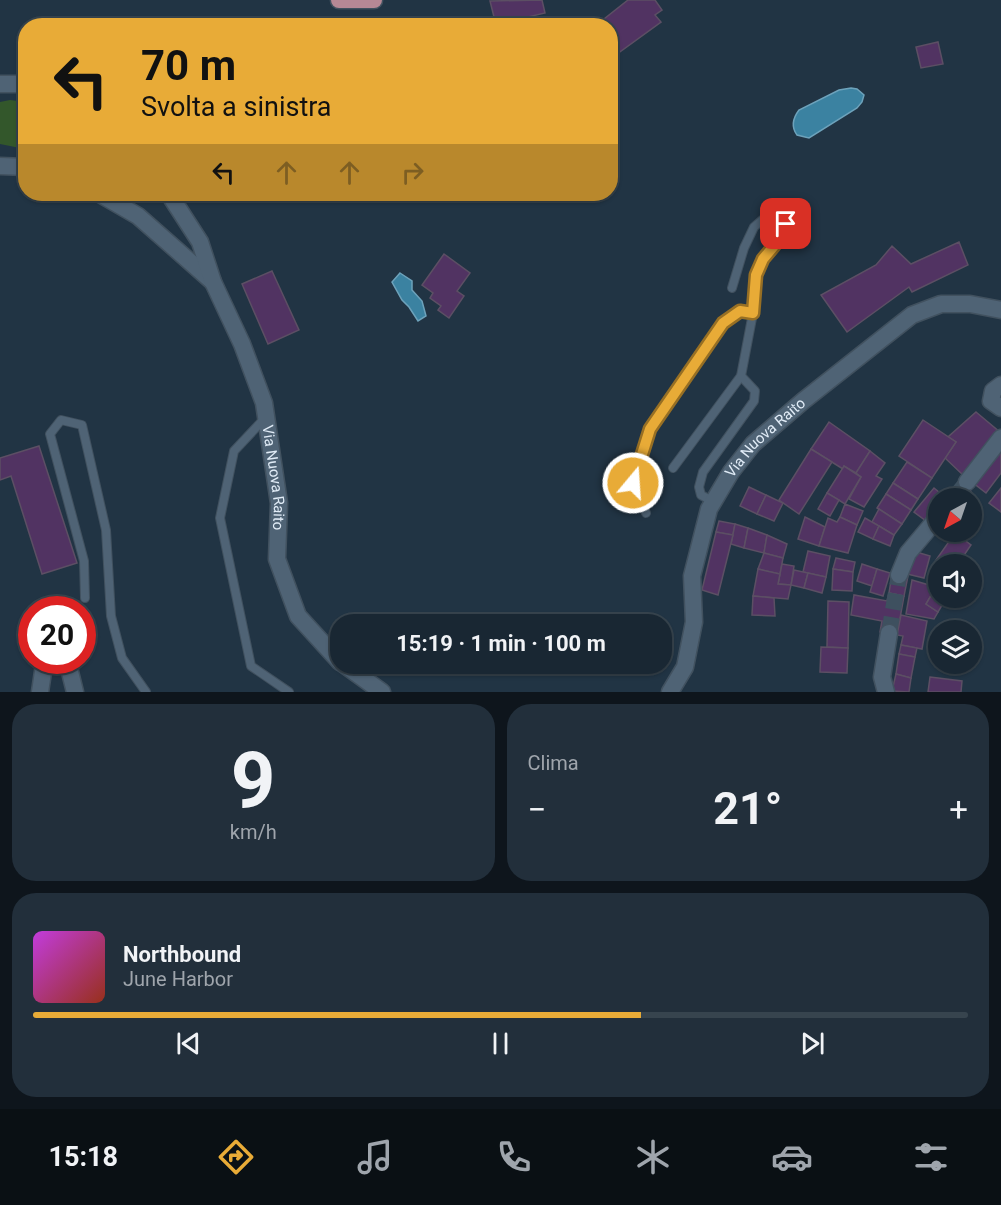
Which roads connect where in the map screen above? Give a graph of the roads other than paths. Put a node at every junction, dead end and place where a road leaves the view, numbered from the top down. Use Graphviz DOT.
graph roads {
  1 [pos="339,0"];
  2 [pos="375,0"];
  3 [pos="0,84"];
  4 [pos="18,84"];
  5 [pos="0,166"];
  6 [pos="18,167"];
  7 [pos="112,201"];
  8 [pos="174,201"];
  9 [pos="213,282"];
  10 [pos="732,288"];
  11 [pos="1001,310"];
  12 [pos="753,313"];
  13 [pos="741,376"];
  14 [pos="1001,385"];
  15 [pos="1001,408"];
  16 [pos="266,417"];
  17 [pos="1001,438"];
  18 [pos="673,468"];
  19 [pos="967,482"];
  20 [pos="712,501"];
  21 [pos="646,513"];
  22 [pos="928,529"];
  23 [pos="899,574"];
  24 [pos="85,596"];
  25 [pos="889,633"];
  26 [pos="330,651"];
  27 [pos="43,674"];
  28 [pos="70,674"];
  29 [pos="356,674"];
  30 [pos="40,692"];
  31 [pos="75,692"];
  32 [pos="146,692"];
  33 [pos="289,692"];
  34 [pos="381,692"];
  35 [pos="670,692"];
  36 [pos="886,692"];
  1 -- 2 [label="main road"];
  3 -- 4 [label="street"];
  5 -- 6 [label="street"];
  7 -- 9 [label="street"];
  8 -- 9 [label="street, Via Nuova Raito"];
  9 -- 16 [label="street, Via Nuova Raito"];
  10 -- 12 [label="lane"];
  11 -- 20 [label="street, Via Nuova Raito"];
  12 -- 13 [label="lane"];
  12 -- 21 [label="lane"];
  13 -- 18 [label="lane"];
  13 -- 20 [label="lane"];
  14 -- 15 [label="street"];
  16 -- 26 [label="street, Via Nuova Raito"];
  16 -- 33 [label="lane"];
  17 -- 19 [label="street"];
  20 -- 35 [label="street, Via Nuova Raito"];
  22 -- 23 [label="street"];
  24 -- 32 [label="lane"];
  25 -- 36 [label="street"];
  27 -- 30 [label="street"];
  28 -- 31 [label="street"];
  29 -- 34 [label="street, Via Nuova Raito"];
}
